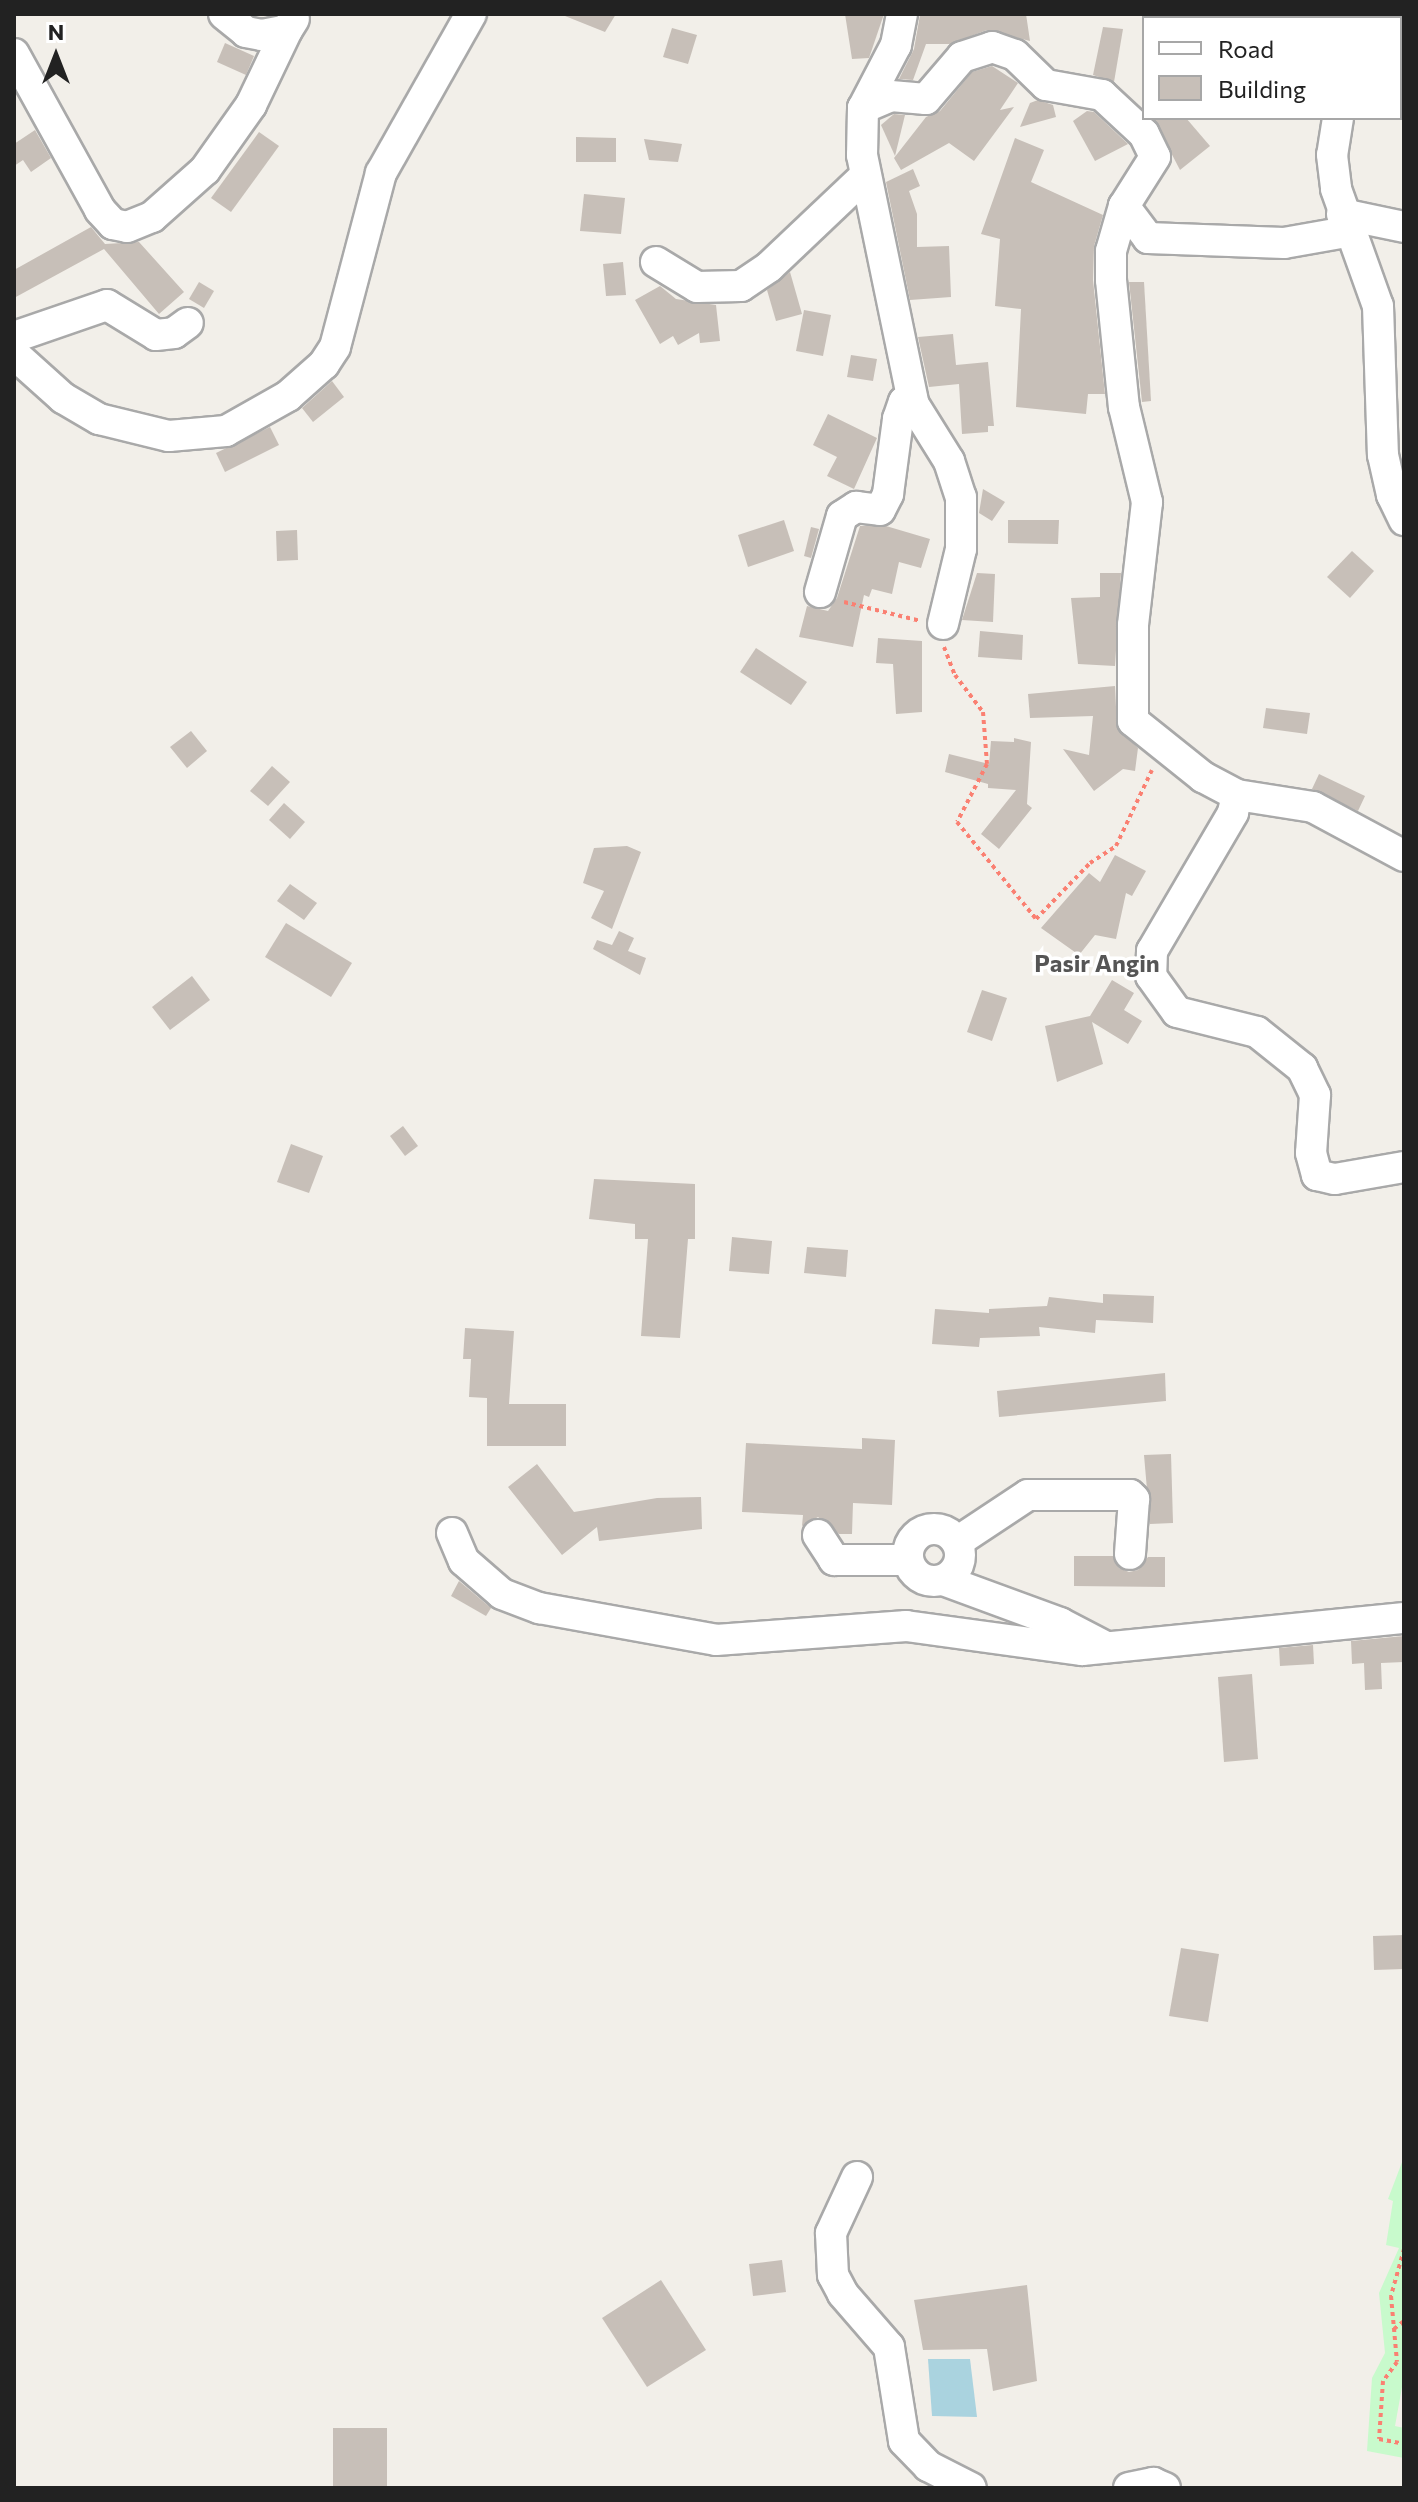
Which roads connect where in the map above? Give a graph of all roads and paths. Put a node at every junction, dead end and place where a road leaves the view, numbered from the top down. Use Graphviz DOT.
graph roads {
  1 [pos="224,14"];
  2 [pos="471,14"];
  3 [pos="902,14"];
  4 [pos="292,22"];
  5 [pos="14,54"];
  6 [pos="863,108"];
  7 [pos="1338,120"];
  8 [pos="864,177"];
  9 [pos="1124,206"];
  10 [pos="1347,223"];
  11 [pos="1404,227"];
  12 [pos="656,262"];
  13 [pos="188,323"];
  14 [pos="14,337"];
  15 [pos="14,354"];
  16 [pos="912,397"];
  17 [pos="1404,520"];
  18 [pos="820,592"];
  19 [pos="943,624"];
  20 [pos="1163,747"];
  21 [pos="1237,795"];
  22 [pos="1404,856"];
  23 [pos="1404,1167"];
  24 [pos="452,1533"];
  25 [pos="818,1535"];
  26 [pos="957,1542"];
  27 [pos="1130,1554"];
  28 [pos="908,1560"];
  29 [pos="943,1580"];
  30 [pos="1404,1618"];
  31 [pos="1106,1647"];
  32 [pos="857,2177"];
  33 [pos="1404,2246"];
  34 [pos="1404,2321"];
  35 [pos="1394,2329"];
  36 [pos="1404,2444"];
  37 [pos="971,2488"];
  38 [pos="1129,2488"];
  39 [pos="1165,2488"];
  1 -- 4 [label="street"];
  2 -- 15 [label="street"];
  3 -- 6 [label="street"];
  4 -- 5 [label="street"];
  6 -- 8 [label="street"];
  6 -- 9 [label="street"];
  7 -- 10 [label="street"];
  8 -- 12 [label="street"];
  8 -- 16 [label="street"];
  9 -- 10 [label="street"];
  9 -- 20 [label="street"];
  10 -- 11 [label="street"];
  10 -- 17 [label="street"];
  13 -- 14 [label="street"];
  16 -- 18 [label="street"];
  16 -- 19 [label="street"];
  18 -- 19 [label="path"];
  19 -- 20 [label="path"];
  20 -- 21 [label="street"];
  21 -- 22 [label="street"];
  21 -- 23 [label="street"];
  24 -- 31 [label="street"];
  25 -- 28 [label="street"];
  26 -- 27 [label="street"];
  26 -- 28 [label="street"];
  26 -- 29 [label="street"];
  28 -- 29 [label="street"];
  29 -- 31 [label="street"];
  30 -- 31 [label="street"];
  32 -- 37 [label="street"];
  33 -- 35 [label="path"];
  34 -- 35 [label="path"];
  35 -- 36 [label="path"];
  38 -- 39 [label="street"];
}
